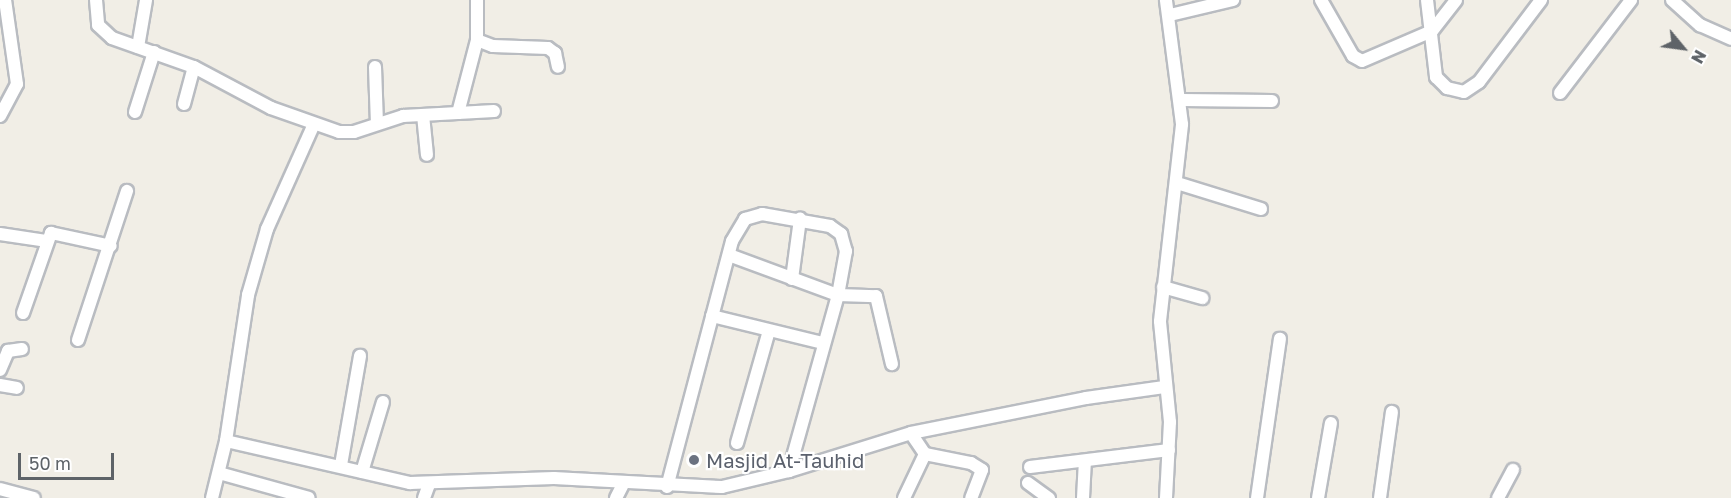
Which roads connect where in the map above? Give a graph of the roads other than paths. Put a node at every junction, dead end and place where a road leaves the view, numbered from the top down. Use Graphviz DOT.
graph roads {
  1 [pos="5,0"];
  2 [pos="96,0"];
  3 [pos="146,0"];
  4 [pos="477,0"];
  5 [pos="1166,0"];
  6 [pos="1233,0"];
  7 [pos="1321,0"];
  8 [pos="1427,0"];
  9 [pos="1456,0"];
  10 [pos="1541,0"];
  11 [pos="1631,0"];
  12 [pos="1672,0"];
  13 [pos="1170,15"];
  14 [pos="1432,31"];
  15 [pos="1731,39"];
  16 [pos="477,40"];
  17 [pos="138,47"];
  18 [pos="154,52"];
  19 [pos="194,67"];
  20 [pos="558,67"];
  21 [pos="375,68"];
  22 [pos="1560,93"];
  23 [pos="1182,100"];
  24 [pos="1272,101"];
  25 [pos="184,104"];
  26 [pos="494,111"];
  27 [pos="135,112"];
  28 [pos="458,113"];
  29 [pos="423,115"];
  30 [pos="0,116"];
  31 [pos="377,123"];
  32 [pos="314,126"];
  33 [pos="427,156"];
  34 [pos="1177,183"];
  35 [pos="127,191"];
  36 [pos="1261,209"];
  37 [pos="800,219"];
  38 [pos="0,234"];
  39 [pos="47,241"];
  40 [pos="111,246"];
  41 [pos="729,255"];
  42 [pos="792,279"];
  43 [pos="1163,287"];
  44 [pos="838,295"];
  45 [pos="1202,298"];
  46 [pos="23,313"];
  47 [pos="712,316"];
  48 [pos="769,330"];
  49 [pos="1280,339"];
  50 [pos="78,340"];
  51 [pos="823,343"];
  52 [pos="22,349"];
  53 [pos="360,356"];
  54 [pos="892,364"];
  55 [pos="0,369"];
  56 [pos="0,385"];
  57 [pos="1164,387"];
  58 [pos="17,388"];
  59 [pos="382,402"];
  60 [pos="1392,412"];
  61 [pos="1331,423"];
  62 [pos="911,433"];
  63 [pos="226,441"];
  64 [pos="737,443"];
  65 [pos="1169,450"];
  66 [pos="925,454"];
  67 [pos="1085,461"];
  68 [pos="341,465"];
  69 [pos="1030,466"];
  70 [pos="1513,470"];
  71 [pos="789,471"];
  72 [pos="219,472"];
  73 [pos="362,472"];
  74 [pos="1028,483"];
  75 [pos="429,484"];
  76 [pos="623,484"];
  77 [pos="667,487"];
  78 [pos="0,489"];
  79 [pos="34,498"];
  80 [pos="212,498"];
  81 [pos="309,498"];
  82 [pos="424,498"];
  83 [pos="616,498"];
  84 [pos="904,498"];
  85 [pos="971,498"];
  86 [pos="1049,498"];
  87 [pos="1083,498"];
  88 [pos="1166,498"];
  89 [pos="1257,498"];
  90 [pos="1318,498"];
  91 [pos="1380,498"];
  92 [pos="1498,498"];
  1 -- 30 [label="street"];
  2 -- 17 [label="street"];
  3 -- 17 [label="street"];
  4 -- 16 [label="street"];
  5 -- 13 [label="street"];
  6 -- 13 [label="street"];
  7 -- 14 [label="street"];
  8 -- 14 [label="street"];
  9 -- 14 [label="street"];
  10 -- 14 [label="street"];
  11 -- 22 [label="street"];
  12 -- 15 [label="street"];
  13 -- 23 [label="street"];
  16 -- 20 [label="street"];
  16 -- 28 [label="street"];
  17 -- 18 [label="street"];
  18 -- 19 [label="street"];
  18 -- 27 [label="street"];
  19 -- 25 [label="street"];
  19 -- 32 [label="street"];
  21 -- 31 [label="street"];
  23 -- 24 [label="street"];
  23 -- 34 [label="street"];
  26 -- 28 [label="street"];
  28 -- 29 [label="street"];
  29 -- 31 [label="street"];
  29 -- 33 [label="street"];
  31 -- 32 [label="street"];
  32 -- 63 [label="street"];
  34 -- 36 [label="street"];
  34 -- 43 [label="street"];
  35 -- 40 [label="street"];
  37 -- 41 [label="street"];
  37 -- 42 [label="street"];
  37 -- 44 [label="street"];
  38 -- 39 [label="street"];
  39 -- 40 [label="street"];
  39 -- 46 [label="street"];
  40 -- 50 [label="street"];
  41 -- 42 [label="street"];
  41 -- 47 [label="street"];
  42 -- 44 [label="street"];
  43 -- 45 [label="street"];
  43 -- 57 [label="street"];
  44 -- 51 [label="street"];
  44 -- 54 [label="street"];
  47 -- 48 [label="street"];
  47 -- 77 [label="street"];
  48 -- 51 [label="street"];
  48 -- 64 [label="street"];
  49 -- 89 [label="street"];
  51 -- 71 [label="street"];
  52 -- 55 [label="street"];
  53 -- 68 [label="street"];
  56 -- 58 [label="street"];
  57 -- 62 [label="street"];
  57 -- 65 [label="street"];
  59 -- 73 [label="street"];
  60 -- 91 [label="street"];
  61 -- 90 [label="street"];
  62 -- 66 [label="street"];
  62 -- 71 [label="street"];
  63 -- 68 [label="street"];
  63 -- 72 [label="street"];
  65 -- 67 [label="street"];
  65 -- 88 [label="street"];
  66 -- 84 [label="street"];
  66 -- 85 [label="street"];
  67 -- 69 [label="street"];
  67 -- 87 [label="street"];
  68 -- 73 [label="street"];
  70 -- 92 [label="street"];
  71 -- 77 [label="street"];
  72 -- 80 [label="street"];
  72 -- 81 [label="street"];
  73 -- 75 [label="street"];
  74 -- 86 [label="street"];
  75 -- 76 [label="street"];
  75 -- 82 [label="street"];
  76 -- 77 [label="street"];
  76 -- 83 [label="street"];
  78 -- 79 [label="street"];
}
